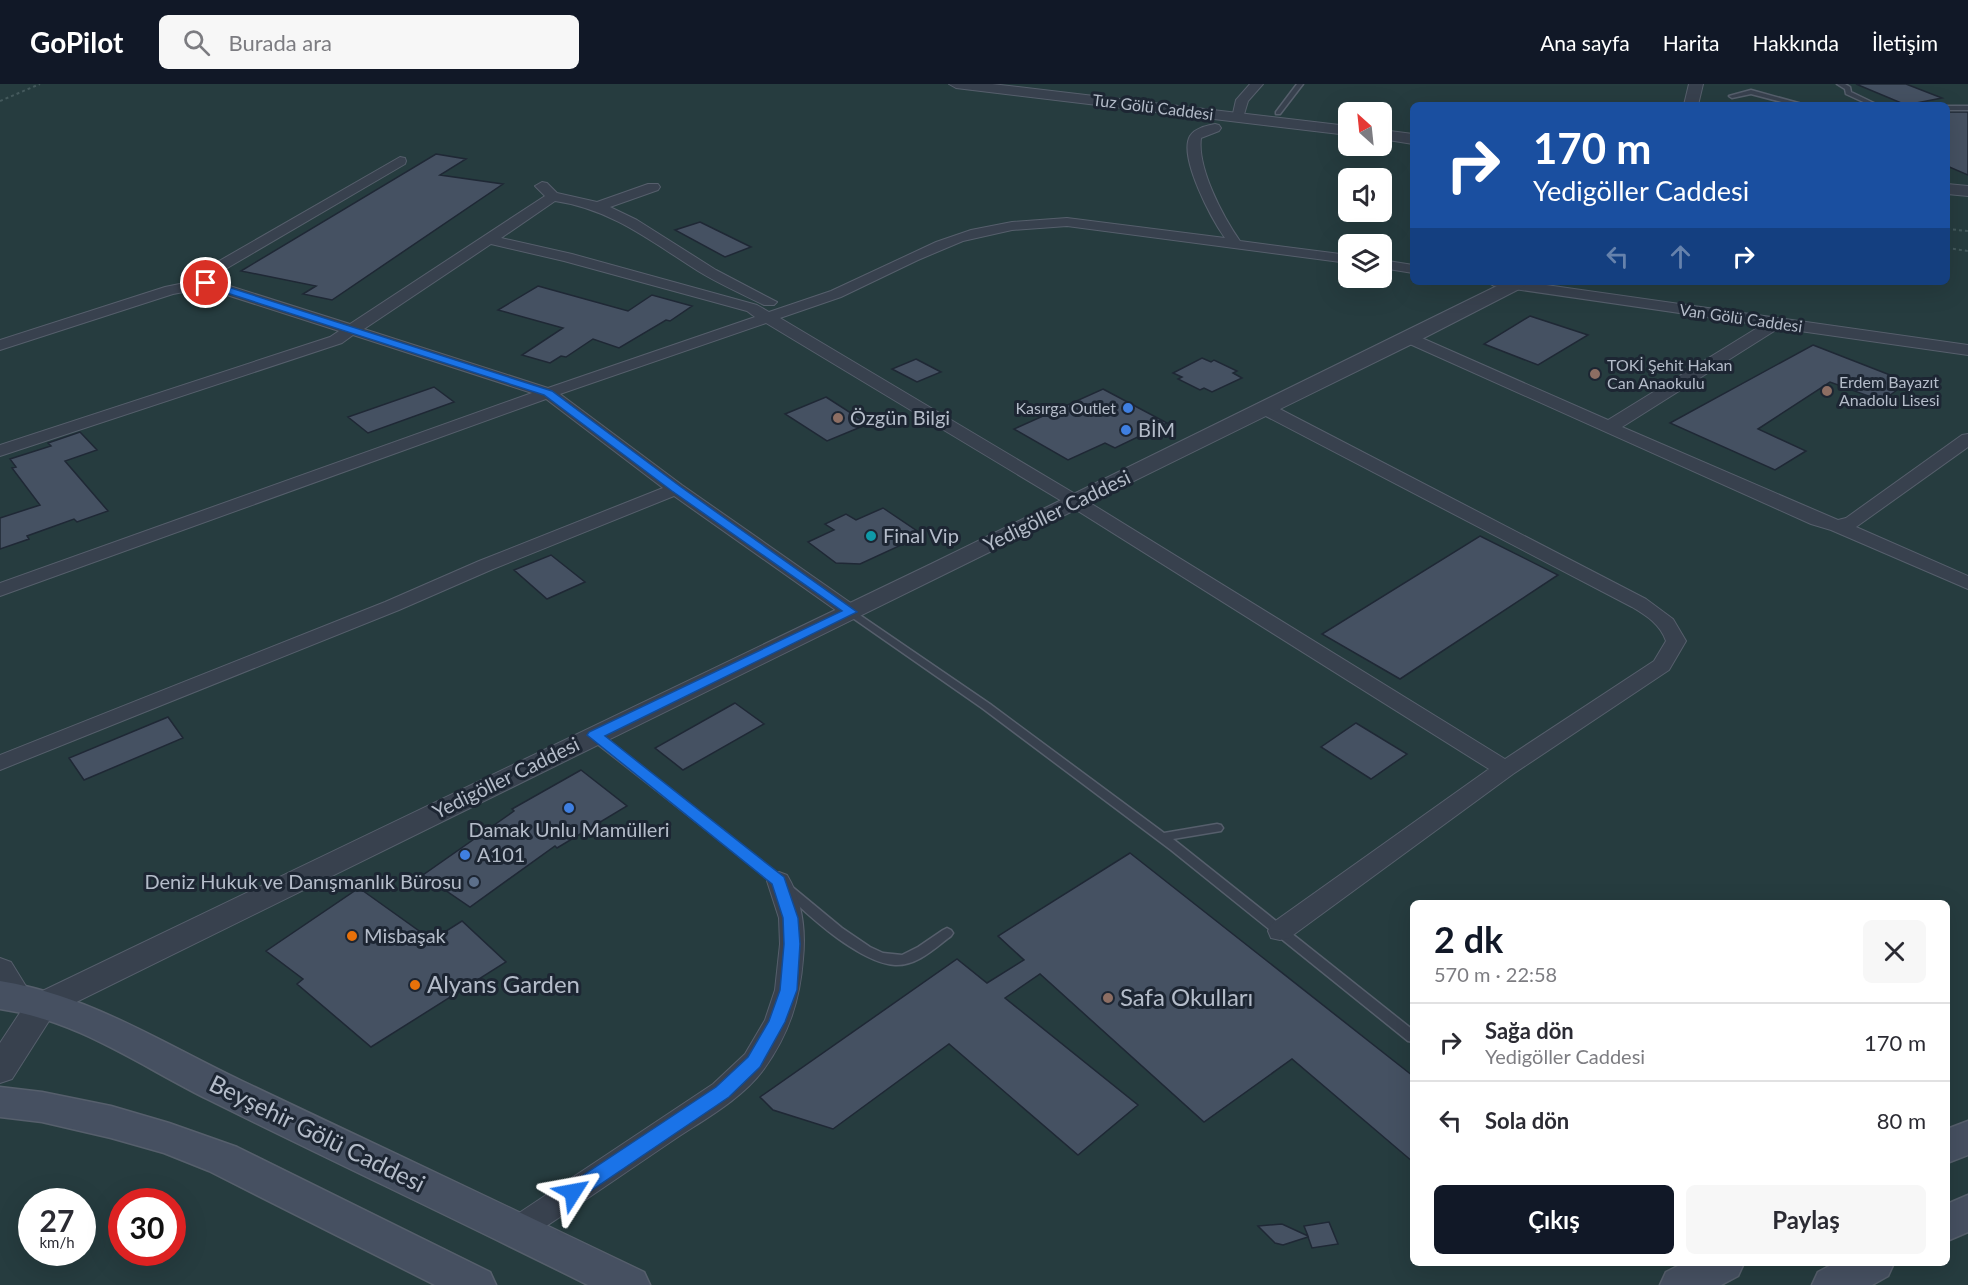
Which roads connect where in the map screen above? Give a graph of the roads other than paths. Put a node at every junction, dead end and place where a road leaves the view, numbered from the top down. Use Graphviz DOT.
graph roads {
  1 [pos="957,84"];
  2 [pos="1036,84"];
  3 [pos="1257,84"];
  4 [pos="1300,84"];
  5 [pos="1696,84"];
  6 [pos="1840,84"];
  7 [pos="1732,96"];
  8 [pos="1692,102"];
  9 [pos="1788,102"];
  10 [pos="1867,102"];
  11 [pos="1950,108"];
  12 [pos="1968,108"];
  13 [pos="1239,113"];
  14 [pos="1278,113"];
  15 [pos="1338,120"];
  16 [pos="1392,126"];
  17 [pos="1215,128"];
  18 [pos="1338,129"];
  19 [pos="1410,129"];
  20 [pos="1392,136"];
  21 [pos="1410,139"];
  22 [pos="400,161"];
  23 [pos="653,187"];
  24 [pos="1950,189"];
  25 [pos="1968,191"];
  26 [pos="596,207"];
  27 [pos="488,239"];
  28 [pos="1235,243"];
  29 [pos="1338,258"];
  30 [pos="1392,266"];
  31 [pos="1410,269"];
  32 [pos="206,283"];
  33 [pos="1505,285"];
  34 [pos="1522,285"];
  35 [pos="787,311"];
  36 [pos="769,318"];
  37 [pos="1776,323"];
  38 [pos="352,330"];
  39 [pos="1409,338"];
  40 [pos="0,345"];
  41 [pos="1968,350"];
  42 [pos="548,393"];
  43 [pos="1266,409"];
  44 [pos="1608,428"];
  45 [pos="1968,439"];
  46 [pos="0,451"];
  47 [pos="676,489"];
  48 [pos="1076,502"];
  49 [pos="1838,526"];
  50 [pos="1968,584"];
  51 [pos="0,590"];
  52 [pos="851,612"];
  53 [pos="594,735"];
  54 [pos="0,763"];
  55 [pos="1505,769"];
  56 [pos="1216,828"];
  57 [pos="1161,837"];
  58 [pos="779,881"];
  59 [pos="1280,931"];
  60 [pos="947,933"];
  61 [pos="15,991"];
  62 [pos="1410,1035"];
  63 [pos="0,1070"];
  64 [pos="0,1102"];
  65 [pos="1968,1137"];
  66 [pos="1950,1146"];
  67 [pos="1968,1212"];
  68 [pos="1950,1222"];
  69 [pos="517,1230"];
  70 [pos="1868,1266"];
  71 [pos="475,1285"];
  72 [pos="629,1285"];
  73 [pos="1833,1285"];
  1 -- 13 [label="street, Tuz Gölü Caddesi"];
  2 -- 13 [label="street, Tuz Gölü Caddesi"];
  3 -- 13 [label="street"];
  4 -- 14 [label="lane"];
  5 -- 8 [label="street"];
  6 -- 10 [label="lane"];
  7 -- 9 [label="lane"];
  11 -- 12 [label="lane"];
  13 -- 14 [label="street, Tuz Gölü Caddesi"];
  13 -- 18 [label="street, Tuz Gölü Caddesi"];
  14 -- 15 [label="street, Tuz Gölü Caddesi"];
  16 -- 19 [label="street"];
  17 -- 28 [label="street"];
  20 -- 21 [label="street"];
  22 -- 32 [label="street"];
  23 -- 26 [label="street"];
  24 -- 25 [label="street"];
  26 -- 27 [label="street"];
  26 -- 35 [label="street"];
  27 -- 36 [label="street"];
  27 -- 38 [label="street"];
  28 -- 29 [label="street"];
  28 -- 35 [label="street"];
  30 -- 31 [label="street"];
  32 -- 38 [label="street"];
  32 -- 40 [label="street"];
  33 -- 39 [label="street, Yedigöller Caddesi"];
  34 -- 37 [label="street, Van Gölü Caddesi"];
  35 -- 36 [label="street"];
  36 -- 42 [label="street"];
  36 -- 48 [label="street"];
  37 -- 41 [label="street, Van Gölü Caddesi"];
  37 -- 44 [label="street"];
  38 -- 42 [label="street"];
  38 -- 46 [label="street"];
  39 -- 43 [label="street, Yedigöller Caddesi"];
  39 -- 44 [label="street"];
  42 -- 47 [label="street"];
  42 -- 51 [label="street"];
  43 -- 48 [label="street, Yedigöller Caddesi"];
  43 -- 55 [label="street"];
  44 -- 49 [label="street"];
  45 -- 49 [label="street"];
  47 -- 52 [label="street"];
  47 -- 54 [label="street"];
  48 -- 52 [label="street, Yedigöller Caddesi"];
  48 -- 55 [label="street"];
  49 -- 50 [label="street"];
  52 -- 53 [label="street, Yedigöller Caddesi"];
  52 -- 57 [label="lane"];
  53 -- 58 [label="lane"];
  53 -- 61 [label="street, Yedigöller Caddesi"];
  55 -- 59 [label="street"];
  56 -- 57 [label="lane"];
  57 -- 59 [label="lane"];
  58 -- 60 [label="lane"];
  58 -- 69 [label="street"];
  59 -- 62 [label="lane"];
  61 -- 63 [label="street"];
  61 -- 69 [label="main road, Beyşehir Gölü Caddesi"];
  64 -- 71 [label="main road"];
  65 -- 66 [label="main road"];
  67 -- 68 [label="main road"];
  69 -- 72 [label="main road, Beyşehir Gölü Caddesi"];
  70 -- 73 [label="main road"];
}
